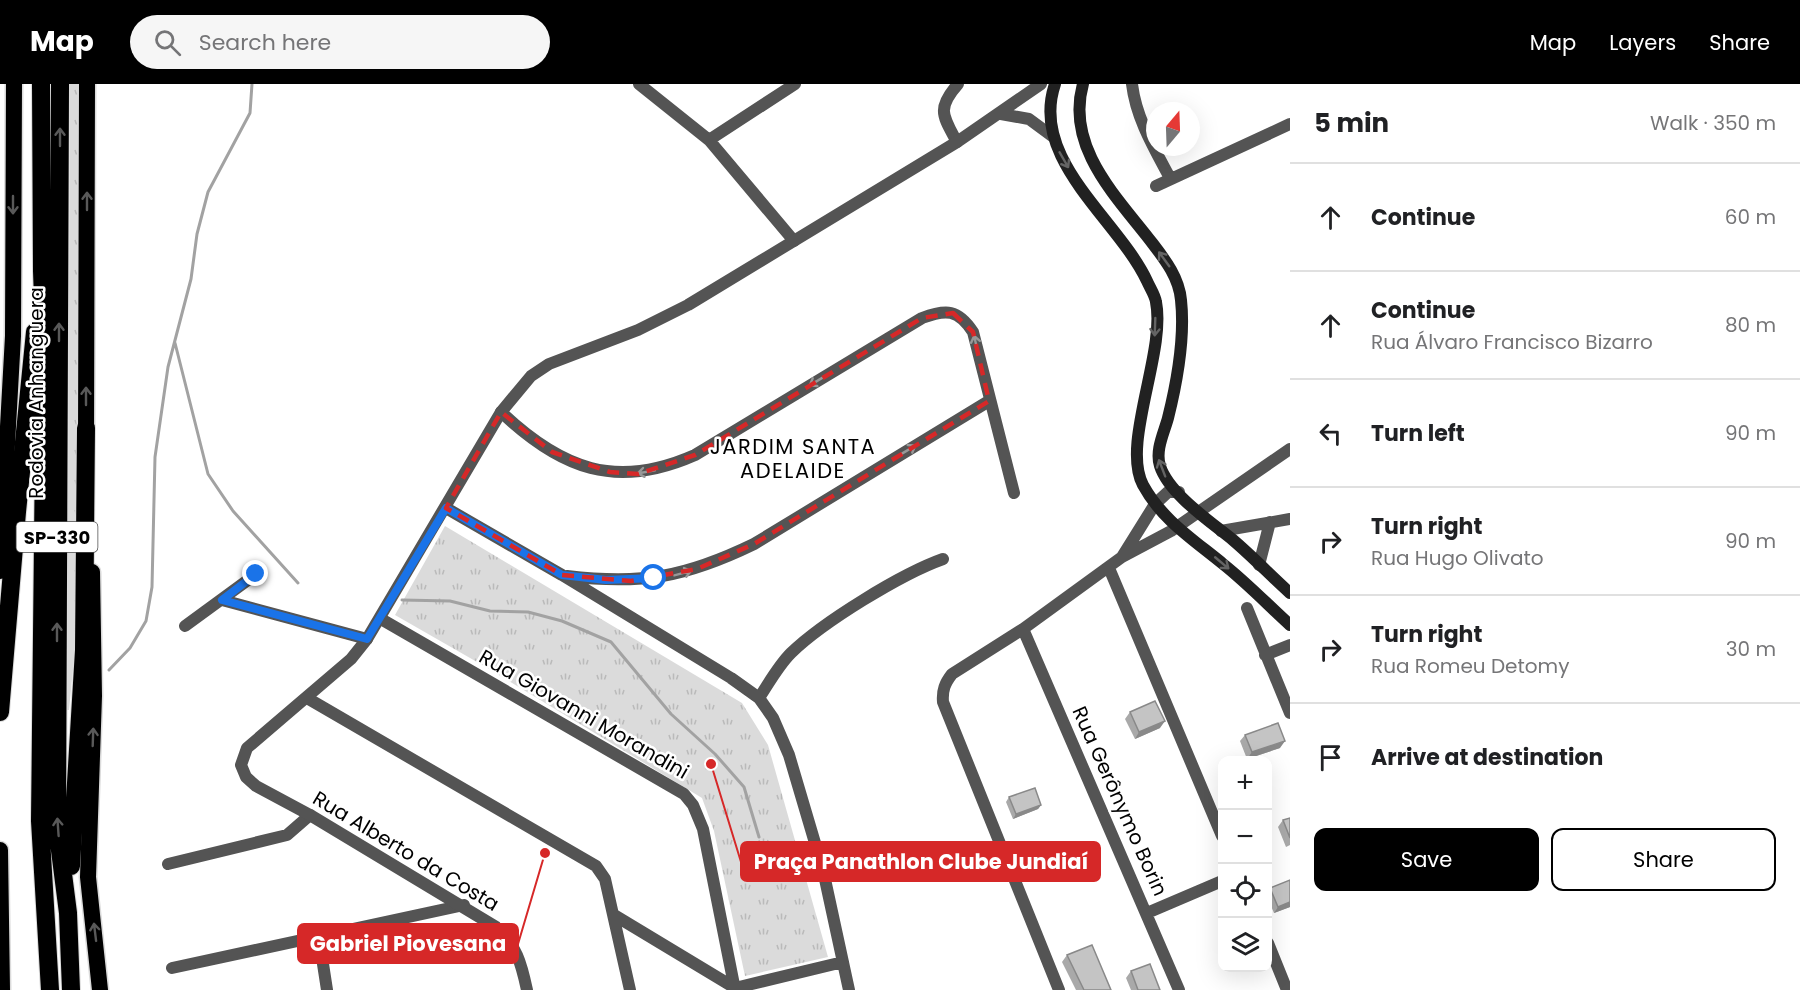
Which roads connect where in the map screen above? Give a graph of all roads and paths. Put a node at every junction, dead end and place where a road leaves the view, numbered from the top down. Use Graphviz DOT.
graph roads {
  1 [pos="14,84"];
  2 [pos="41,84"];
  3 [pos="60,84"];
  4 [pos="87,84"];
  5 [pos="639,84"];
  6 [pos="795,84"];
  7 [pos="958,84"];
  8 [pos="1041,84"];
  9 [pos="1055,84"];
  10 [pos="1083,84"];
  11 [pos="1132,84"];
  12 [pos="1001,114"];
  13 [pos="1290,124"];
  14 [pos="1052,136"];
  15 [pos="709,140"];
  16 [pos="957,142"];
  17 [pos="1170,178"];
  18 [pos="1156,186"];
  19 [pos="794,241"];
  20 [pos="42,271"];
  21 [pos="989,401"];
  22 [pos="501,412"];
  23 [pos="86,428"];
  24 [pos="1290,449"];
  25 [pos="1179,492"];
  26 [pos="1014,494"];
  27 [pos="1155,504"];
  28 [pos="446,508"];
  29 [pos="1198,513"];
  30 [pos="1290,519"];
  31 [pos="1270,522"];
  32 [pos="1176,527"];
  33 [pos="1221,531"];
  34 [pos="1122,557"];
  35 [pos="943,559"];
  36 [pos="1259,565"];
  37 [pos="1109,568"];
  38 [pos="0,571"];
  39 [pos="256,574"];
  40 [pos="562,575"];
  41 [pos="1290,593"];
  42 [pos="222,600"];
  43 [pos="1247,608"];
  44 [pos="381,619"];
  45 [pos="1290,625"];
  46 [pos="185,626"];
  47 [pos="1023,629"];
  48 [pos="367,639"];
  49 [pos="1290,645"];
  50 [pos="1265,655"];
  51 [pos="307,698"];
  52 [pos="759,698"];
  53 [pos="0,712"];
  54 [pos="1290,714"];
  55 [pos="310,815"];
  56 [pos="1218,827"];
  57 [pos="0,850"];
  58 [pos="168,864"];
  59 [pos="1218,883"];
  60 [pos="464,905"];
  61 [pos="68,913"];
  62 [pos="1147,913"];
  63 [pos="614,915"];
  64 [pos="319,938"];
  65 [pos="1272,953"];
  66 [pos="843,962"];
  67 [pos="172,968"];
  68 [pos="735,989"];
  69 [pos="2,990"];
  70 [pos="50,990"];
  71 [pos="71,990"];
  72 [pos="100,990"];
  73 [pos="327,990"];
  74 [pos="527,990"];
  75 [pos="630,990"];
  76 [pos="849,990"];
  77 [pos="1059,990"];
  78 [pos="1179,990"];
  79 [pos="1287,990"];
  1 -- 38 [label="highway, one-way"];
  2 -- 20 [label="highway, Rodovia Anhanguera / SP-330"];
  61 -- 3 [label="highway, Rodovia Anhanguera / SP-330, one-way"];
  23 -- 4 [label="highway, one-way"];
  5 -- 15 [label="street"];
  6 -- 15 [label="street"];
  7 -- 16 [label="street"];
  8 -- 12 [label="street"];
  9 -- 14 [label="main road"];
  25 -- 10 [label="main road, one-way"];
  11 -- 17 [label="street"];
  12 -- 14 [label="street"];
  12 -- 16 [label="street"];
  13 -- 17 [label="street"];
  14 -- 27 [label="main road, one-way"];
  15 -- 19 [label="street"];
  16 -- 19 [label="street"];
  17 -- 18 [label="street"];
  19 -- 22 [label="street"];
  20 -- 53 [label="highway"];
  20 -- 70 [label="highway, Rodovia Anhanguera / SP-330"];
  21 -- 22 [label="street, one-way"];
  21 -- 26 [label="street"];
  40 -- 21 [label="street, one-way"];
  22 -- 28 [label="street"];
  23 -- 61 [label="highway"];
  72 -- 23 [label="highway, one-way"];
  24 -- 29 [label="street"];
  25 -- 27 [label="street"];
  25 -- 29 [label="main road"];
  27 -- 32 [label="main road"];
  27 -- 34 [label="street"];
  28 -- 40 [label="street"];
  28 -- 44 [label="street"];
  29 -- 32 [label="street"];
  29 -- 33 [label="main road"];
  30 -- 31 [label="street"];
  31 -- 33 [label="street"];
  31 -- 36 [label="street"];
  32 -- 34 [label="street"];
  32 -- 45 [label="main road, one-way"];
  33 -- 36 [label="main road"];
  34 -- 37 [label="street"];
  35 -- 52 [label="street"];
  36 -- 41 [label="main road"];
  37 -- 47 [label="street"];
  37 -- 56 [label="street"];
  39 -- 42 [label="street"];
  40 -- 52 [label="street"];
  42 -- 46 [label="street"];
  42 -- 48 [label="street"];
  43 -- 50 [label="street"];
  44 -- 48 [label="street"];
  44 -- 68 [label="street, Rua Giovanni Morandini"];
  47 -- 62 [label="street, Rua Gerônymo Borin"];
  47 -- 77 [label="street"];
  48 -- 51 [label="street"];
  49 -- 50 [label="street"];
  50 -- 54 [label="street"];
  51 -- 55 [label="street, Rua Alberto da Costa"];
  51 -- 63 [label="street"];
  52 -- 66 [label="street"];
  55 -- 58 [label="street"];
  55 -- 60 [label="street, Rua Alberto da Costa"];
  57 -- 69 [label="highway"];
  59 -- 62 [label="street"];
  60 -- 64 [label="street"];
  60 -- 74 [label="street, Rua Alberto da Costa"];
  61 -- 71 [label="highway, Rodovia Anhanguera / SP-330"];
  62 -- 78 [label="street, Rua Gerônymo Borin"];
  63 -- 68 [label="street"];
  63 -- 75 [label="street"];
  64 -- 67 [label="street"];
  64 -- 73 [label="street"];
  65 -- 79 [label="street"];
  66 -- 68 [label="street"];
  66 -- 76 [label="street"];
}
